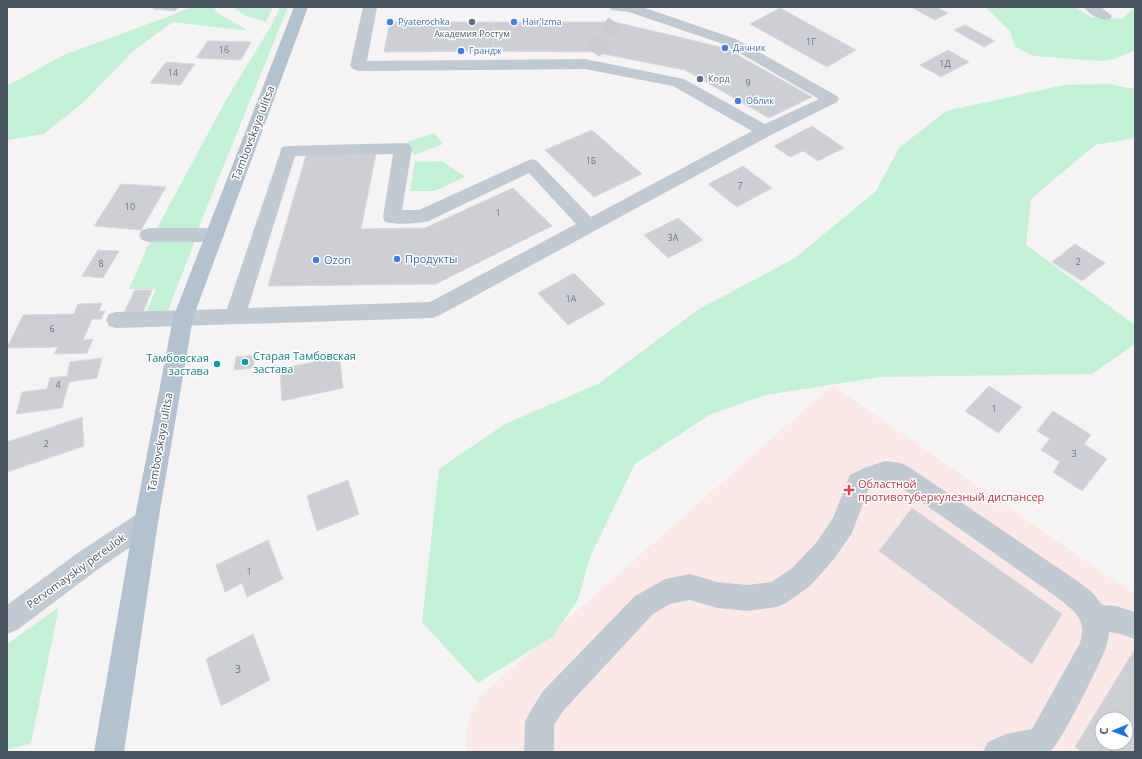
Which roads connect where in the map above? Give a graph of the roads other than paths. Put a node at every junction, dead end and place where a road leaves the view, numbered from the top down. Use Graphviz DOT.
graph roads {
  1 [pos="301,7"];
  2 [pos="370,7"];
  3 [pos="1091,7"];
  4 [pos="619,12"];
  5 [pos="1105,16"];
  6 [pos="765,131"];
  7 [pos="589,226"];
  8 [pos="149,235"];
  9 [pos="214,235"];
  10 [pos="235,317"];
  11 [pos="183,318"];
  12 [pos="116,320"];
  13 [pos="146,522"];
  14 [pos="1096,619"];
  15 [pos="7,621"];
  16 [pos="1135,626"];
  17 [pos="1050,746"];
  18 [pos="109,752"];
  19 [pos="539,752"];
  20 [pos="998,752"];
  1 -- 9 [label="main road, Tambovskaya ulitsa"];
  2 -- 6 [label="street"];
  3 -- 5 [label="street"];
  4 -- 6 [label="street"];
  6 -- 7 [label="street"];
  7 -- 10 [label="street"];
  7 -- 10 [label="street"];
  8 -- 9 [label="street"];
  9 -- 11 [label="main road, Tambovskaya ulitsa"];
  10 -- 11 [label="street"];
  11 -- 12 [label="street"];
  11 -- 13 [label="main road, Tambovskaya ulitsa"];
  13 -- 15 [label="street, Pervomayskiy pereulok"];
  13 -- 18 [label="main road, Tambovskaya ulitsa"];
  14 -- 16 [label="street"];
  14 -- 17 [label="street"];
  14 -- 19 [label="street"];
  17 -- 20 [label="street"];
}
